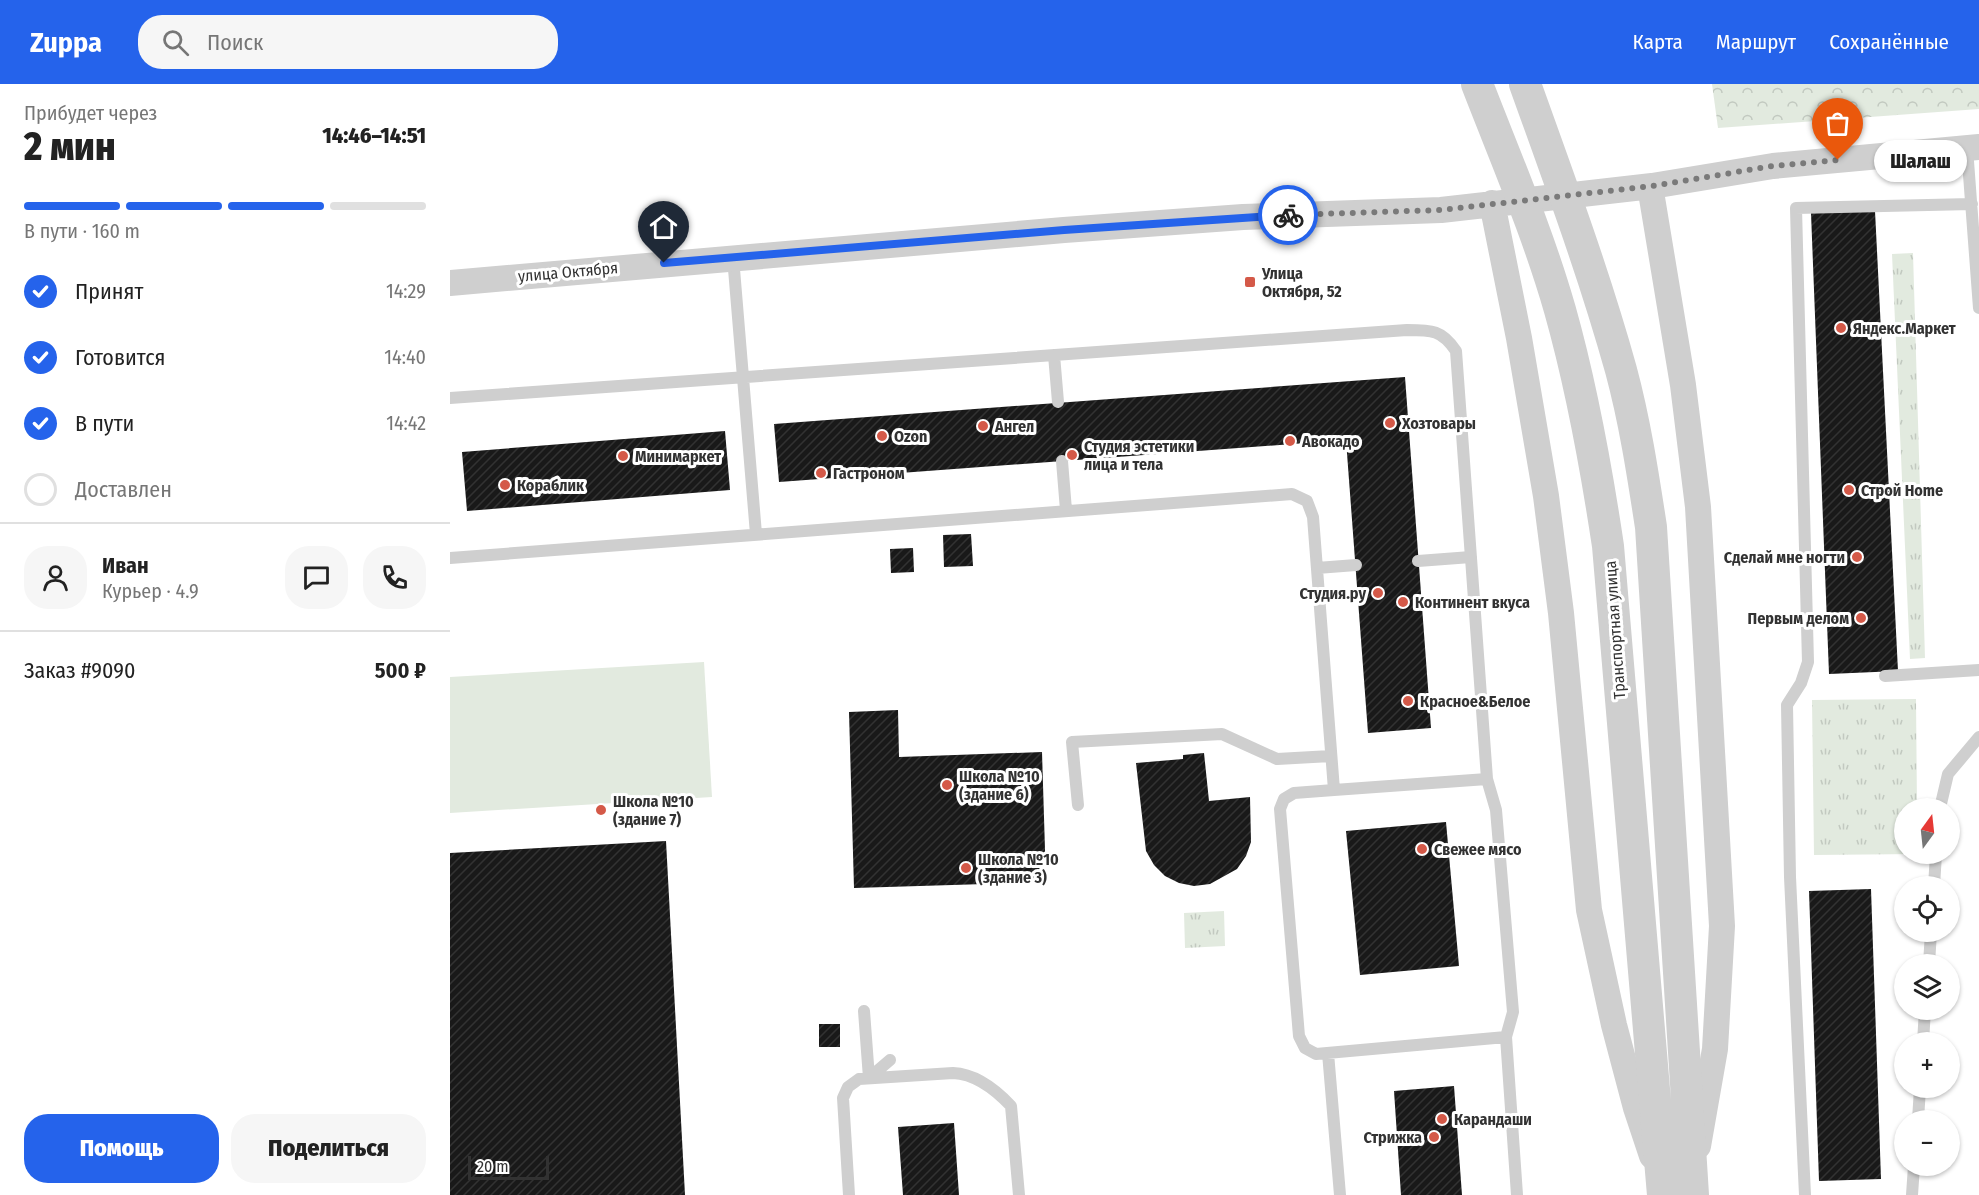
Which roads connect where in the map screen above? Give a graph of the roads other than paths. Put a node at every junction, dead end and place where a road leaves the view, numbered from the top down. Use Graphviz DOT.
graph roads {
  1 [pos="1477,84"];
  2 [pos="1525,84"];
  3 [pos="1973,148"];
  4 [pos="1652,186"];
  5 [pos="1492,203"];
  6 [pos="1972,204"];
  7 [pos="733,256"];
  8 [pos="450,283"];
  9 [pos="1979,308"];
  10 [pos="1054,355"];
  11 [pos="743,378"];
  12 [pos="450,398"];
  13 [pos="1058,402"];
  14 [pos="1062,461"];
  15 [pos="1066,510"];
  16 [pos="756,534"];
  17 [pos="1471,557"];
  18 [pos="450,558"];
  19 [pos="1418,561"];
  20 [pos="1356,566"];
  21 [pos="1317,568"];
  22 [pos="1979,670"];
  23 [pos="1885,676"];
  24 [pos="1979,737"];
  25 [pos="1331,756"];
  26 [pos="1487,778"];
  27 [pos="1334,790"];
  28 [pos="1943,798"];
  29 [pos="1078,805"];
  30 [pos="864,1011"];
  31 [pos="1506,1037"];
  32 [pos="1328,1053"];
  33 [pos="890,1060"];
  34 [pos="869,1078"];
  35 [pos="1913,1176"];
  36 [pos="1677,1189"];
  37 [pos="849,1195"];
  38 [pos="1019,1195"];
  39 [pos="1340,1195"];
  40 [pos="1517,1195"];
  41 [pos="1805,1195"];
  42 [pos="1912,1195"];
  1 -- 36 [label="street, Транспортная улица"];
  2 -- 36 [label="street"];
  3 -- 4 [label="street, улица Октября"];
  3 -- 6 [label="lane"];
  4 -- 5 [label="street, улица Октября"];
  4 -- 36 [label="street"];
  5 -- 7 [label="street, улица Октября"];
  5 -- 36 [label="street"];
  6 -- 9 [label="lane"];
  6 -- 41 [label="lane"];
  7 -- 8 [label="street, улица Октября"];
  7 -- 11 [label="lane"];
  10 -- 11 [label="lane"];
  10 -- 13 [label="lane"];
  10 -- 17 [label="lane"];
  11 -- 12 [label="lane"];
  11 -- 16 [label="lane"];
  14 -- 15 [label="lane"];
  15 -- 16 [label="lane"];
  15 -- 21 [label="lane"];
  16 -- 18 [label="lane"];
  17 -- 19 [label="lane"];
  17 -- 26 [label="lane"];
  20 -- 21 [label="lane"];
  21 -- 25 [label="lane"];
  22 -- 23 [label="lane"];
  24 -- 28 [label="lane"];
  25 -- 27 [label="lane"];
  25 -- 29 [label="lane"];
  26 -- 27 [label="lane"];
  26 -- 31 [label="lane"];
  27 -- 32 [label="lane"];
  30 -- 34 [label="lane"];
  31 -- 32 [label="lane"];
  31 -- 40 [label="lane"];
  32 -- 39 [label="lane"];
  33 -- 34 [label="lane"];
  34 -- 37 [label="lane"];
  34 -- 38 [label="lane"];
  35 -- 42 [label="lane"];
}
